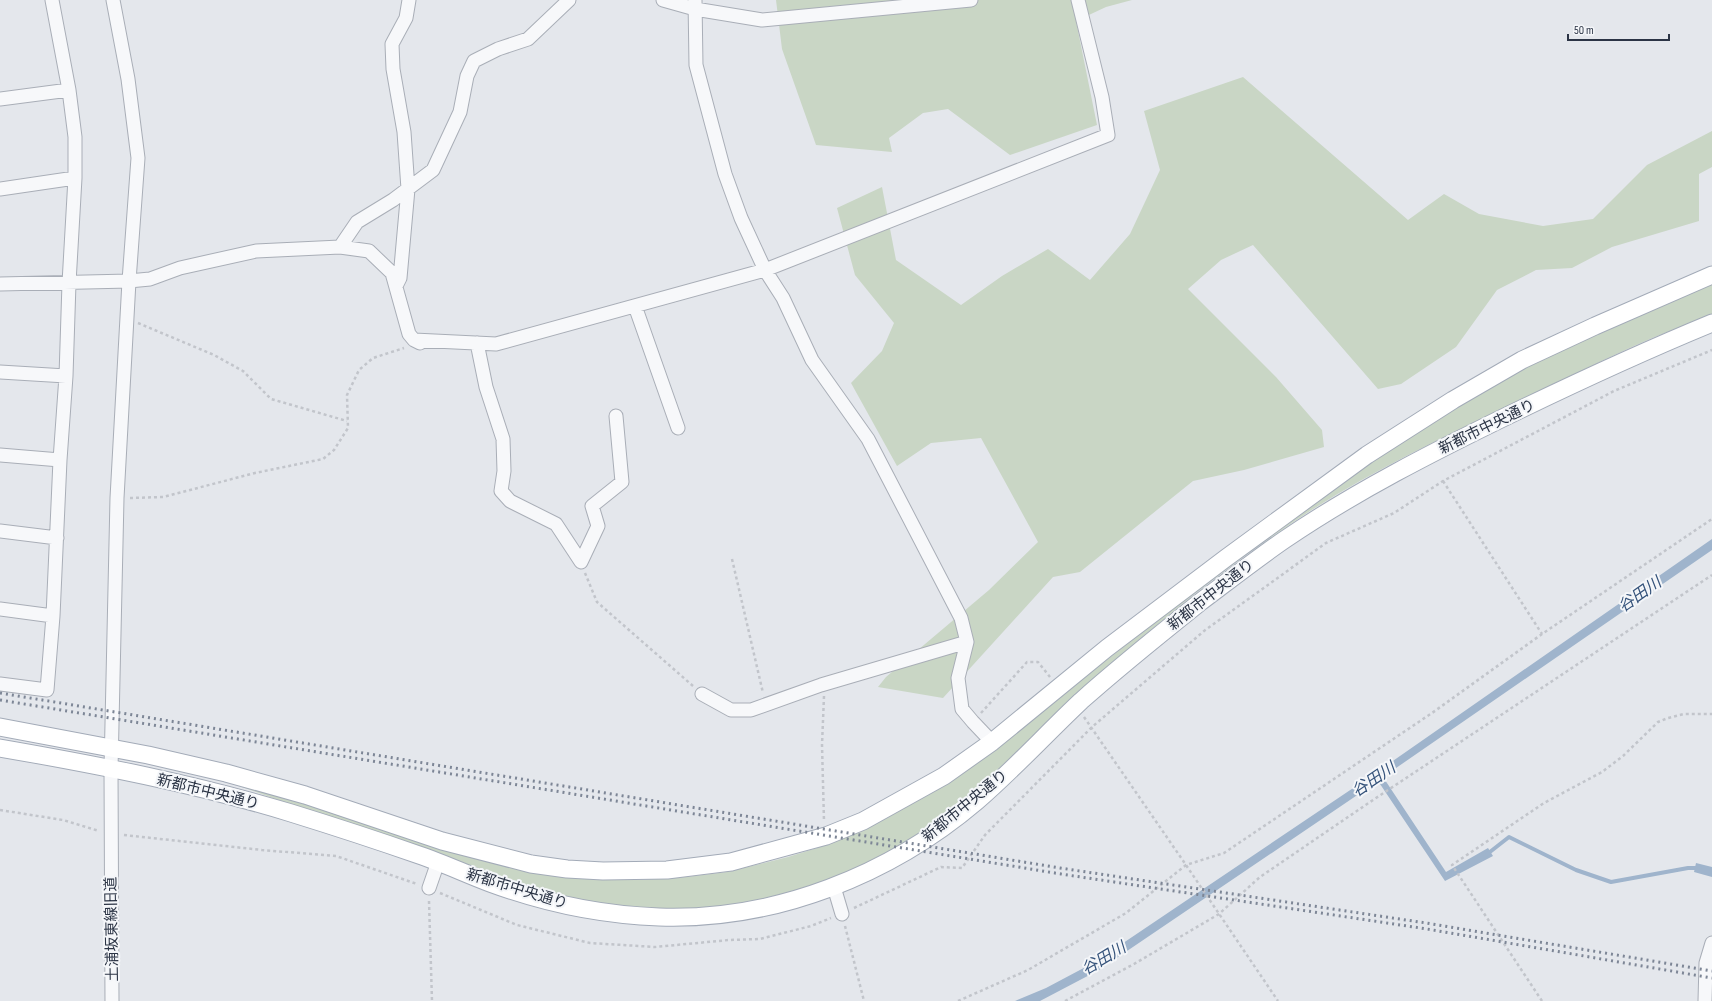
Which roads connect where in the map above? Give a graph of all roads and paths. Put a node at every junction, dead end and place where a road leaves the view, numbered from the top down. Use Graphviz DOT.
graph roads {
  1 [pos="52,0"];
  2 [pos="113,0"];
  3 [pos="408,0"];
  4 [pos="570,0"];
  5 [pos="663,0"];
  6 [pos="971,0"];
  7 [pos="1078,0"];
  8 [pos="695,5"];
  9 [pos="69,90"];
  10 [pos="0,98"];
  11 [pos="75,178"];
  12 [pos="0,189"];
  13 [pos="408,190"];
  14 [pos="340,247"];
  15 [pos="765,270"];
  16 [pos="1712,276"];
  17 [pos="129,281"];
  18 [pos="69,283"];
  19 [pos="0,284"];
  20 [pos="396,286"];
  21 [pos="635,306"];
  22 [pos="127,318"];
  23 [pos="1712,323"];
  24 [pos="417,342"];
  25 [pos="478,343"];
  26 [pos="1712,350"];
  27 [pos="0,372"];
  28 [pos="66,376"];
  29 [pos="616,416"];
  30 [pos="348,421"];
  31 [pos="678,428"];
  32 [pos="0,455"];
  33 [pos="60,460"];
  34 [pos="1443,481"];
  35 [pos="117,498"];
  36 [pos="1712,520"];
  37 [pos="0,531"];
  38 [pos="56,538"];
  39 [pos="732,559"];
  40 [pos="581,562"];
  41 [pos="1712,575"];
  42 [pos="0,609"];
  43 [pos="53,616"];
  44 [pos="1542,634"];
  45 [pos="967,642"];
  46 [pos="1052,679"];
  47 [pos="0,684"];
  48 [pos="821,685"];
  49 [pos="702,694"];
  50 [pos="766,705"];
  51 [pos="1712,714"];
  52 [pos="1084,717"];
  53 [pos="973,722"];
  54 [pos="0,727"];
  55 [pos="1092,727"];
  56 [pos="992,742"];
  57 [pos="0,748"];
  58 [pos="112,748"];
  59 [pos="111,769"];
  60 [pos="0,810"];
  61 [pos="111,834"];
  62 [pos="826,836"];
  63 [pos="438,862"];
  64 [pos="1186,865"];
  65 [pos="834,886"];
  66 [pos="429,888"];
  67 [pos="1218,913"];
  68 [pos="842,914"];
  69 [pos="1712,943"];
  70 [pos="112,1001"];
  71 [pos="432,1001"];
  72 [pos="864,1001"];
  73 [pos="958,1001"];
  74 [pos="1065,1001"];
  75 [pos="1278,1001"];
  76 [pos="1542,1001"];
  77 [pos="1705,1001"];
  1 -- 9 [label="street"];
  2 -- 17 [label="street, 土浦坂東線旧道"];
  3 -- 13 [label="street"];
  4 -- 13 [label="street"];
  5 -- 8 [label="street"];
  6 -- 8 [label="street"];
  7 -- 15 [label="street"];
  8 -- 15 [label="street"];
  9 -- 10 [label="street"];
  9 -- 11 [label="street"];
  11 -- 12 [label="street"];
  11 -- 18 [label="street"];
  13 -- 14 [label="street"];
  13 -- 20 [label="street"];
  14 -- 17 [label="street"];
  14 -- 20 [label="street"];
  15 -- 21 [label="street"];
  15 -- 45 [label="street"];
  16 -- 56 [label="main road, 新都市中央通り"];
  17 -- 18 [label="street"];
  17 -- 22 [label="street, 土浦坂東線旧道"];
  18 -- 19 [label="street"];
  18 -- 28 [label="street"];
  20 -- 24 [label="street"];
  21 -- 25 [label="street"];
  21 -- 31 [label="street"];
  22 -- 30 [label="path"];
  22 -- 35 [label="street, 土浦坂東線旧道"];
  23 -- 65 [label="main road, 新都市中央通り"];
  24 -- 25 [label="street"];
  24 -- 30 [label="path"];
  25 -- 40 [label="street"];
  26 -- 34 [label="path"];
  27 -- 28 [label="street"];
  28 -- 33 [label="street"];
  29 -- 40 [label="street"];
  30 -- 35 [label="path"];
  32 -- 33 [label="street"];
  33 -- 38 [label="street"];
  34 -- 44 [label="path"];
  34 -- 55 [label="path"];
  35 -- 58 [label="street, 土浦坂東線旧道"];
  36 -- 44 [label="path"];
  37 -- 38 [label="street"];
  38 -- 43 [label="street"];
  39 -- 50 [label="path"];
  40 -- 49 [label="path"];
  41 -- 67 [label="path"];
  42 -- 43 [label="street"];
  43 -- 47 [label="street"];
  44 -- 64 [label="path"];
  45 -- 48 [label="street"];
  45 -- 53 [label="street"];
  46 -- 53 [label="path"];
  48 -- 50 [label="street"];
  48 -- 62 [label="path"];
  49 -- 50 [label="street"];
  51 -- 76 [label="path"];
  52 -- 55 [label="path"];
  53 -- 56 [label="street"];
  54 -- 58 [label="main road, 新都市中央通り"];
  55 -- 64 [label="path"];
  55 -- 68 [label="path"];
  56 -- 62 [label="main road, 新都市中央通り"];
  57 -- 59 [label="main road, 新都市中央通り"];
  58 -- 59 [label="street, 土浦坂東線旧道"];
  58 -- 62 [label="main road, 新都市中央通り"];
  59 -- 61 [label="street, 土浦坂東線旧道"];
  59 -- 63 [label="main road, 新都市中央通り"];
  60 -- 61 [label="path"];
  61 -- 66 [label="path"];
  61 -- 70 [label="street, 土浦坂東線旧道"];
  63 -- 65 [label="main road, 新都市中央通り"];
  63 -- 66 [label="street"];
  64 -- 67 [label="path"];
  64 -- 73 [label="path"];
  65 -- 68 [label="street"];
  66 -- 68 [label="path"];
  66 -- 71 [label="path"];
  67 -- 74 [label="path"];
  67 -- 75 [label="path"];
  68 -- 72 [label="path"];
  69 -- 77 [label="street"];
}
